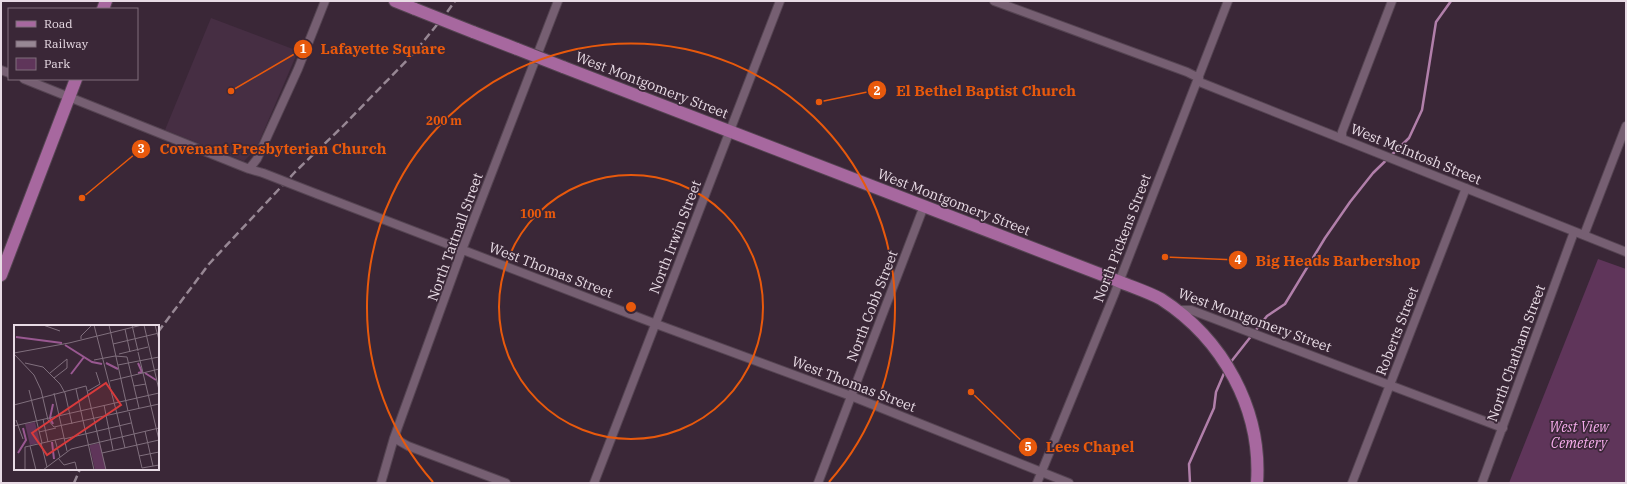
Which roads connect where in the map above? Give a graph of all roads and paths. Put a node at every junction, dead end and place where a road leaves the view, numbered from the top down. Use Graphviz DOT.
graph roads {
  1 [pos="325,1"];
  2 [pos="395,1"];
  3 [pos="558,1"];
  4 [pos="780,1"];
  5 [pos="994,1"];
  6 [pos="1228,1"];
  7 [pos="1392,1"];
  8 [pos="26,80"];
  9 [pos="76,80"];
  10 [pos="1198,80"];
  11 [pos="69,97"];
  12 [pos="1626,126"];
  13 [pos="731,131"];
  14 [pos="1342,139"];
  15 [pos="250,169"];
  16 [pos="1466,188"];
  17 [pos="924,206"];
  18 [pos="1574,232"];
  19 [pos="1584,235"];
  20 [pos="462,250"];
  21 [pos="1626,252"];
  22 [pos="1,275"];
  23 [pos="1118,281"];
  24 [pos="1176,310"];
  25 [pos="656,324"];
  26 [pos="1390,385"];
  27 [pos="851,396"];
  28 [pos="1503,428"];
  29 [pos="394,438"];
  30 [pos="1041,472"];
  31 [pos="381,483"];
  32 [pos="506,483"];
  33 [pos="594,483"];
  34 [pos="818,483"];
  35 [pos="1037,483"];
  36 [pos="1069,483"];
  37 [pos="1257,483"];
  38 [pos="1352,483"];
  39 [pos="1482,483"];
  1 -- 15 [label="street"];
  2 -- 13 [label="main road, West Montgomery Street, bridge"];
  3 -- 20 [label="street, North Tattnall Street"];
  4 -- 13 [label="street, North Irwin Street"];
  5 -- 10 [label="street, West McIntosh Street"];
  6 -- 10 [label="street, North Pickens Street"];
  7 -- 14 [label="street"];
  8 -- 11 [label="street, West Thomas Street"];
  9 -- 11 [label="main road"];
  10 -- 14 [label="street, West McIntosh Street"];
  10 -- 23 [label="street, North Pickens Street"];
  11 -- 15 [label="street, West Thomas Street"];
  11 -- 22 [label="main road"];
  12 -- 19 [label="street"];
  13 -- 17 [label="main road, West Montgomery Street"];
  13 -- 25 [label="street, North Irwin Street"];
  14 -- 16 [label="street, West McIntosh Street"];
  15 -- 20 [label="street, West Thomas Street, bridge"];
  16 -- 18 [label="street, West McIntosh Street"];
  16 -- 26 [label="street, Roberts Street"];
  17 -- 23 [label="main road, West Montgomery Street"];
  17 -- 27 [label="street, North Cobb Street"];
  18 -- 19 [label="street, West McIntosh Street"];
  18 -- 28 [label="street, North Chatham Street"];
  19 -- 21 [label="street, West McIntosh Street"];
  20 -- 25 [label="street, West Thomas Street"];
  20 -- 29 [label="street, North Tattnall Street"];
  23 -- 24 [label="main road, West Montgomery Street"];
  23 -- 30 [label="street, North Pickens Street"];
  24 -- 26 [label="street, West Montgomery Street"];
  24 -- 37 [label="main road"];
  25 -- 27 [label="street, West Thomas Street"];
  25 -- 33 [label="street, North Irwin Street"];
  26 -- 28 [label="street, West Montgomery Street"];
  26 -- 38 [label="street, Roberts Street"];
  27 -- 30 [label="street, West Thomas Street"];
  27 -- 34 [label="street, North Cobb Street"];
  28 -- 39 [label="street, North Chatham Street"];
  29 -- 31 [label="street, North Tattnall Street"];
  29 -- 32 [label="street"];
  30 -- 35 [label="street, North Pickens Street"];
  30 -- 36 [label="street, West Thomas Street"];
}
